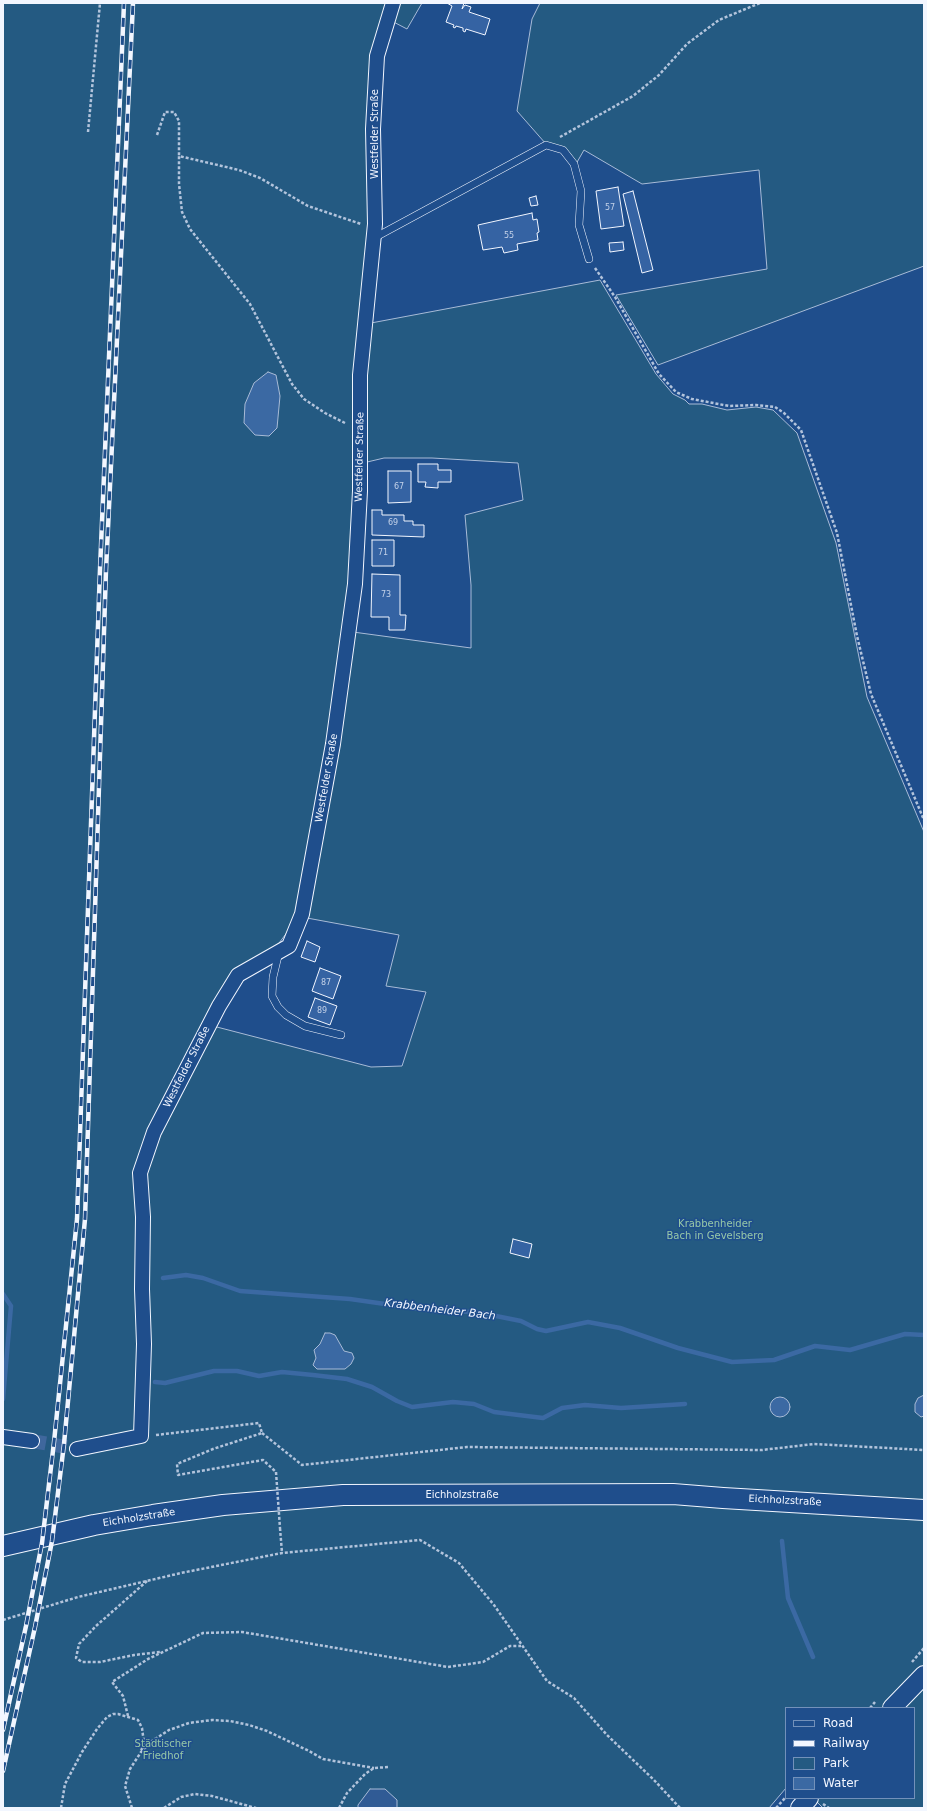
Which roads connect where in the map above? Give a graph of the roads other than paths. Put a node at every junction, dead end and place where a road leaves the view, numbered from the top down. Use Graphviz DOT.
graph roads {
  1 [pos="393,3"];
  2 [pos="375,233"];
  3 [pos="589,259"];
  4 [pos="279,952"];
  5 [pos="341,1036"];
  6 [pos="3,1437"];
  7 [pos="32,1441"];
  8 [pos="77,1449"];
  9 [pos="924,1510"];
  10 [pos="3,1546"];
  11 [pos="924,1675"];
  12 [pos="893,1707"];
  13 [pos="809,1799"];
  14 [pos="800,1808"];
  1 -- 2 [label="street, Westfelder Straße"];
  2 -- 3 [label="lane"];
  2 -- 4 [label="street, Westfelder Straße"];
  4 -- 5 [label="lane"];
  4 -- 8 [label="street, Westfelder Straße"];
  6 -- 7 [label="street"];
  9 -- 10 [label="main road, Eichholzstraße"];
  11 -- 12 [label="street"];
  13 -- 14 [label="street"];
}
